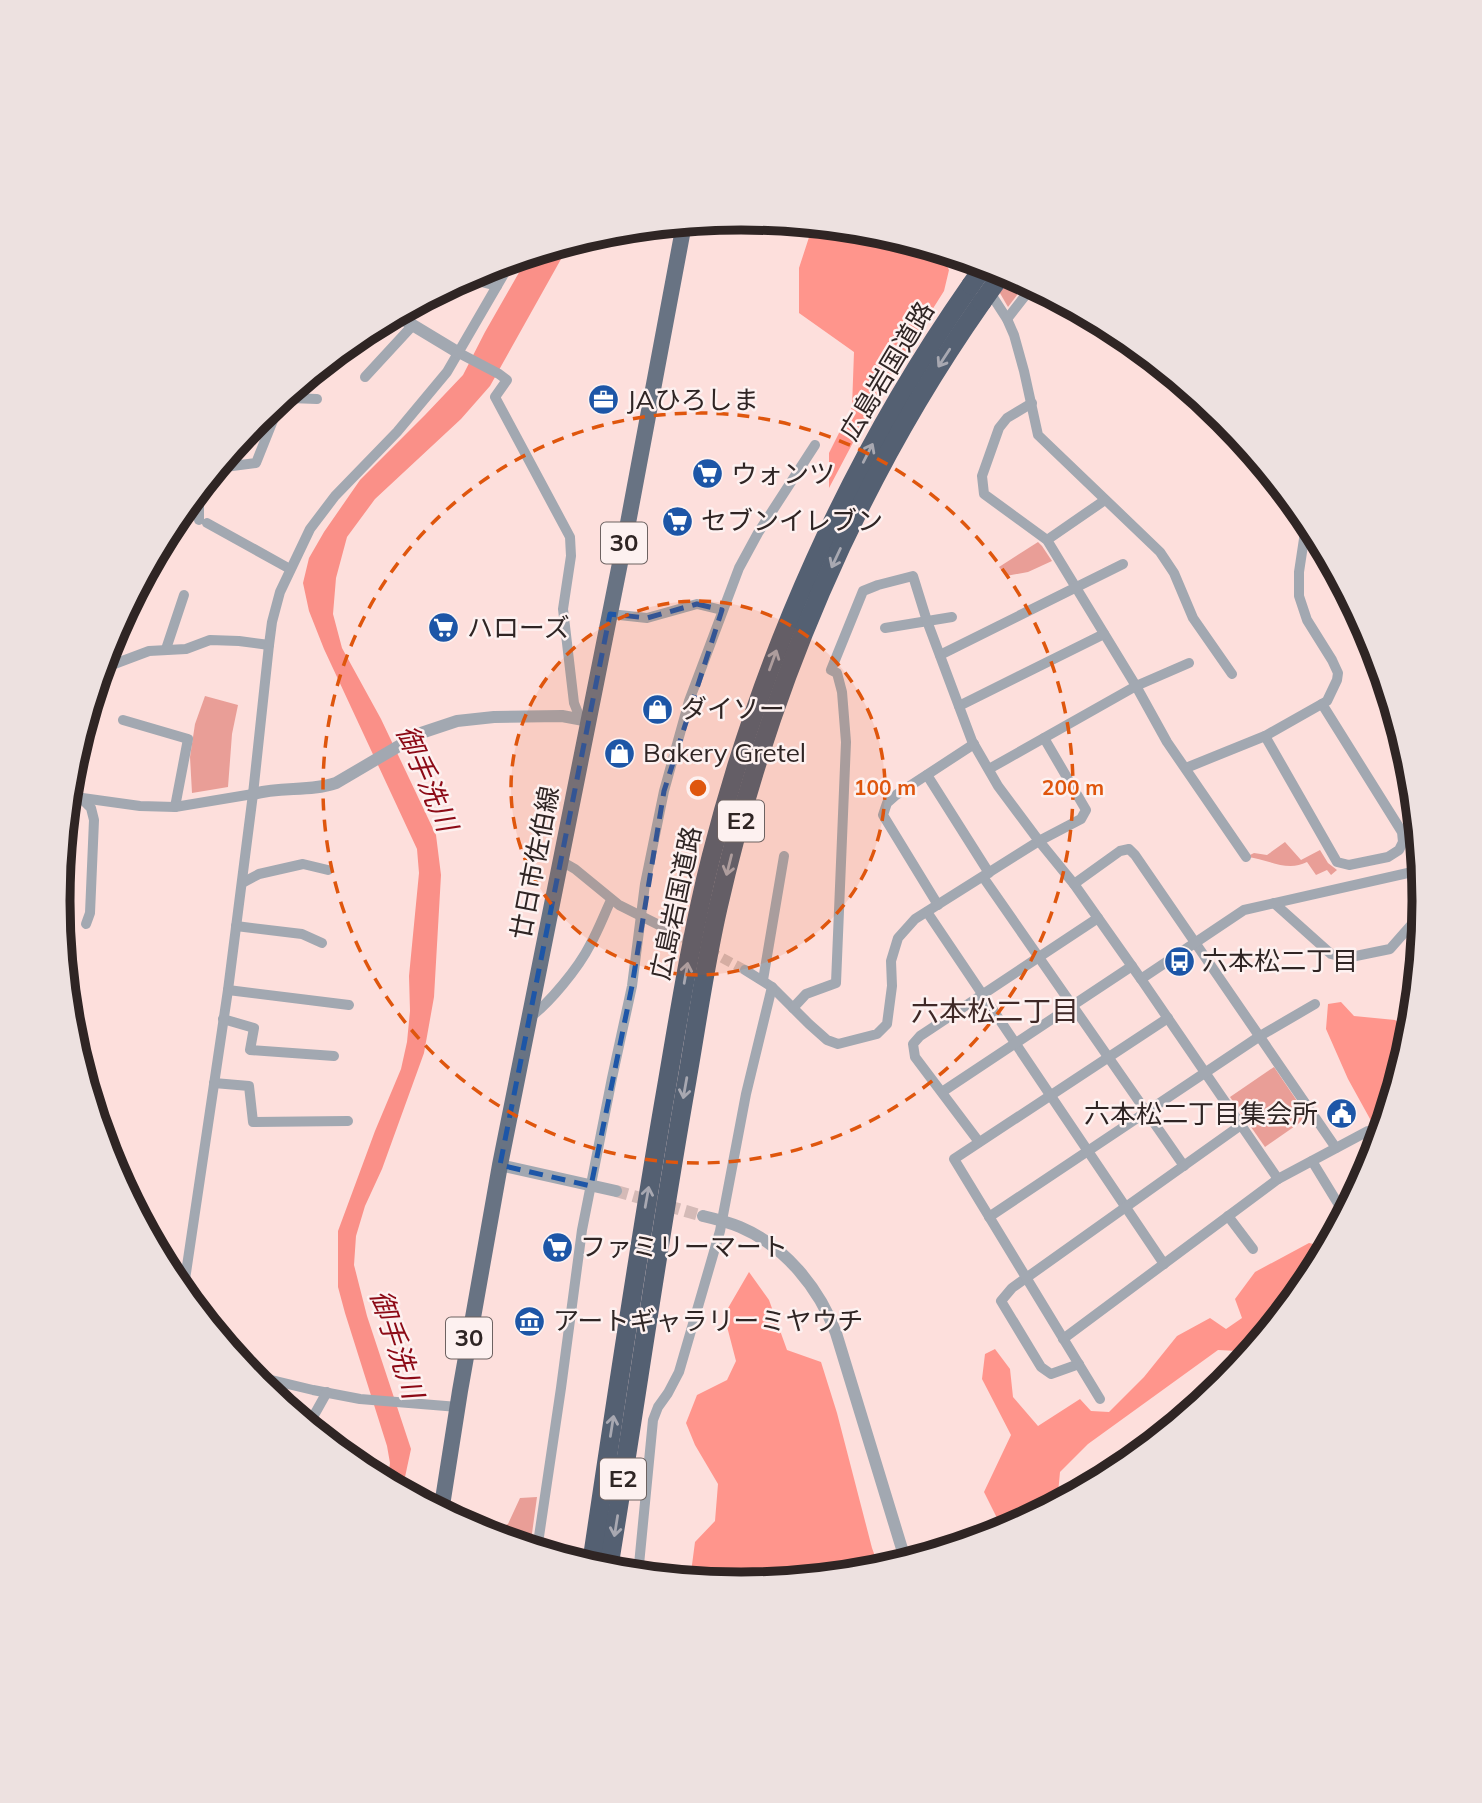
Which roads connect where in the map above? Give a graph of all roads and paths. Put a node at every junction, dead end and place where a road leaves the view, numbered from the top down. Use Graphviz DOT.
graph roads {
  1 [pos="682,233"];
  2 [pos="504,274"];
  3 [pos="979,275"];
  4 [pos="982,276"];
  5 [pos="993,280"];
  6 [pos="483,282"];
  7 [pos="497,286"];
  8 [pos="976,293"];
  9 [pos="1026,295"];
  10 [pos="1007,318"];
  11 [pos="405,321"];
  12 [pos="413,326"];
  13 [pos="463,355"];
  14 [pos="365,377"];
  15 [pos="298,398"];
  16 [pos="317,399"];
  17 [pos="1032,403"];
  18 [pos="272,422"];
  19 [pos="814,445"];
  20 [pos="231,466"];
  21 [pos="1105,500"];
  22 [pos="201,504"];
  23 [pos="1304,537"];
  24 [pos="1047,540"];
  25 [pos="1123,564"];
  26 [pos="290,569"];
  27 [pos="1077,587"];
  28 [pos="184,595"];
  29 [pos="722,610"];
  30 [pos="610,614"];
  31 [pos="951,617"];
  32 [pos="926,621"];
  33 [pos="885,628"];
  34 [pos="1104,634"];
  35 [pos="269,645"];
  36 [pos="166,649"];
  37 [pos="940,654"];
  38 [pos="1189,663"];
  39 [pos="114,664"];
  40 [pos="1232,674"];
  41 [pos="1136,687"];
  42 [pos="1322,704"];
  43 [pos="959,706"];
  44 [pos="123,720"];
  45 [pos="584,720"];
  46 [pos="1265,736"];
  47 [pos="1044,738"];
  48 [pos="974,744"];
  49 [pos="1186,768"];
  50 [pos="989,769"];
  51 [pos="927,775"];
  52 [pos="253,794"];
  53 [pos="79,797"];
  54 [pos="78,799"];
  55 [pos="175,807"];
  56 [pos="1040,841"];
  57 [pos="785,856"];
  58 [pos="1246,857"];
  59 [pos="561,861"];
  60 [pos="328,870"];
  61 [pos="1411,872"];
  62 [pos="986,875"];
  63 [pos="242,883"];
  64 [pos="1074,884"];
  65 [pos="611,900"];
  66 [pos="1274,903"];
  67 [pos="938,905"];
  68 [pos="927,912"];
  69 [pos="642,916"];
  70 [pos="1098,918"];
  71 [pos="86,925"];
  72 [pos="1411,925"];
  73 [pos="236,926"];
  74 [pos="669,930"];
  75 [pos="322,943"];
  76 [pos="1195,943"];
  77 [pos="1039,957"];
  78 [pos="1132,966"];
  79 [pos="745,970"];
  80 [pos="1141,979"];
  81 [pos="767,983"];
  82 [pos="228,990"];
  83 [pos="983,994"];
  84 [pos="1315,1004"];
  85 [pos="349,1005"];
  86 [pos="1072,1005"];
  87 [pos="793,1008"];
  88 [pos="529,1018"];
  89 [pos="1168,1018"];
  90 [pos="223,1019"];
  91 [pos="1260,1035"];
  92 [pos="1016,1043"];
  93 [pos="334,1056"];
  94 [pos="1108,1058"];
  95 [pos="1205,1072"];
  96 [pos="214,1083"];
  97 [pos="942,1093"];
  98 [pos="1051,1095"];
  99 [pos="1146,1112"];
  100 [pos="348,1121"];
  101 [pos="1241,1125"];
  102 [pos="1368,1131"];
  103 [pos="979,1142"];
  104 [pos="1336,1148"];
  105 [pos="1088,1151"];
  106 [pos="1312,1161"];
  107 [pos="500,1165"];
  108 [pos="1184,1166"];
  109 [pos="1278,1179"];
  110 [pos="591,1186"];
  111 [pos="615,1191"];
  112 [pos="1339,1205"];
  113 [pos="1126,1208"];
  114 [pos="703,1216"];
  115 [pos="1228,1216"];
  116 [pos="989,1217"];
  117 [pos="722,1221"];
  118 [pos="1253,1250"];
  119 [pos="1164,1264"];
  120 [pos="185,1277"];
  121 [pos="1026,1278"];
  122 [pos="1063,1339"];
  123 [pos="1079,1364"];
  124 [pos="270,1379"];
  125 [pos="327,1392"];
  126 [pos="1100,1399"];
  127 [pos="458,1407"];
  128 [pos="313,1418"];
  129 [pos="442,1502"];
  130 [pos="538,1541"];
  131 [pos="903,1553"];
  132 [pos="593,1556"];
  133 [pos="610,1560"];
  134 [pos="639,1565"];
  1 -- 30 [label="main road, 廿日市佐伯線 / 30"];
  2 -- 7 [label="street"];
  3 -- 10 [label="street"];
  4 -- 8 [label="highway, 広島岩国道路 / E2, bridge"];
  5 -- 8 [label="highway, 広島岩国道路 / E2, bridge"];
  6 -- 7 [label="street"];
  7 -- 13 [label="street"];
  132 -- 8 [label="highway, 広島岩国道路 / E2, one-way"];
  8 -- 133 [label="highway, 広島岩国道路 / E2, one-way"];
  9 -- 10 [label="street"];
  10 -- 17 [label="street"];
  11 -- 12 [label="street"];
  12 -- 13 [label="street"];
  12 -- 14 [label="street"];
  13 -- 26 [label="street"];
  13 -- 45 [label="street"];
  15 -- 16 [label="street"];
  17 -- 21 [label="street"];
  17 -- 24 [label="street"];
  18 -- 20 [label="street"];
  19 -- 29 [label="street"];
  21 -- 24 [label="street"];
  21 -- 40 [label="street"];
  22 -- 26 [label="street"];
  23 -- 42 [label="street"];
  24 -- 27 [label="street"];
  25 -- 27 [label="street"];
  26 -- 35 [label="street"];
  27 -- 34 [label="street"];
  27 -- 37 [label="street"];
  28 -- 36 [label="street"];
  29 -- 30 [label="street"];
  29 -- 69 [label="street"];
  30 -- 45 [label="main road, 廿日市佐伯線 / 30"];
  31 -- 32 [label="street"];
  32 -- 33 [label="street"];
  32 -- 37 [label="street"];
  32 -- 87 [label="street"];
  34 -- 41 [label="street"];
  34 -- 43 [label="street"];
  35 -- 36 [label="street"];
  35 -- 52 [label="street"];
  36 -- 39 [label="street"];
  37 -- 43 [label="street"];
  38 -- 41 [label="street"];
  41 -- 47 [label="street"];
  41 -- 49 [label="street"];
  42 -- 46 [label="street"];
  42 -- 46 [label="street"];
  43 -- 48 [label="street"];
  44 -- 55 [label="street"];
  45 -- 52 [label="street"];
  45 -- 59 [label="main road, 廿日市佐伯線 / 30"];
  46 -- 49 [label="street"];
  47 -- 50 [label="street"];
  47 -- 56 [label="street"];
  48 -- 50 [label="street"];
  48 -- 51 [label="street"];
  49 -- 58 [label="street"];
  50 -- 56 [label="street"];
  51 -- 62 [label="street"];
  51 -- 67 [label="street"];
  52 -- 55 [label="street"];
  52 -- 63 [label="street"];
  53 -- 55 [label="street"];
  54 -- 71 [label="street"];
  56 -- 62 [label="street"];
  56 -- 64 [label="street"];
  57 -- 81 [label="street"];
  59 -- 65 [label="street"];
  59 -- 88 [label="main road, 廿日市佐伯線 / 30"];
  60 -- 63 [label="street"];
  61 -- 66 [label="street"];
  62 -- 67 [label="street"];
  62 -- 77 [label="street"];
  63 -- 73 [label="street"];
  64 -- 70 [label="street"];
  64 -- 76 [label="street"];
  65 -- 69 [label="street"];
  65 -- 88 [label="street"];
  66 -- 72 [label="street"];
  66 -- 76 [label="street"];
  67 -- 68 [label="street"];
  68 -- 83 [label="street"];
  68 -- 87 [label="street"];
  69 -- 74 [label="street"];
  69 -- 110 [label="street"];
  70 -- 77 [label="street"];
  70 -- 78 [label="street"];
  73 -- 75 [label="street"];
  73 -- 82 [label="street"];
  76 -- 80 [label="street"];
  76 -- 91 [label="street"];
  77 -- 83 [label="street"];
  77 -- 86 [label="street"];
  78 -- 80 [label="street"];
  78 -- 86 [label="street"];
  79 -- 81 [label="street"];
  80 -- 89 [label="street"];
  81 -- 87 [label="street"];
  81 -- 117 [label="street"];
  82 -- 85 [label="street"];
  82 -- 90 [label="street"];
  83 -- 92 [label="street"];
  83 -- 97 [label="street"];
  84 -- 91 [label="street"];
  86 -- 92 [label="street"];
  86 -- 94 [label="street"];
  88 -- 107 [label="main road, 廿日市佐伯線 / 30"];
  89 -- 94 [label="street"];
  89 -- 95 [label="street"];
  90 -- 93 [label="street"];
  90 -- 96 [label="street"];
  91 -- 95 [label="street"];
  91 -- 104 [label="street"];
  92 -- 97 [label="street"];
  92 -- 98 [label="street"];
  94 -- 98 [label="street"];
  94 -- 99 [label="street"];
  95 -- 99 [label="street"];
  95 -- 101 [label="street"];
  96 -- 100 [label="street"];
  96 -- 120 [label="street"];
  97 -- 103 [label="street"];
  98 -- 103 [label="street"];
  98 -- 105 [label="street"];
  99 -- 105 [label="street"];
  99 -- 108 [label="street"];
  101 -- 108 [label="street"];
  101 -- 109 [label="street"];
  102 -- 104 [label="street"];
  103 -- 116 [label="street"];
  104 -- 106 [label="street"];
  105 -- 113 [label="street"];
  105 -- 116 [label="street"];
  106 -- 109 [label="street"];
  106 -- 112 [label="street"];
  107 -- 110 [label="street"];
  107 -- 127 [label="main road, 廿日市佐伯線 / 30"];
  108 -- 113 [label="street"];
  109 -- 115 [label="street"];
  110 -- 111 [label="street"];
  110 -- 130 [label="street"];
  113 -- 119 [label="street"];
  113 -- 121 [label="street"];
  114 -- 117 [label="street"];
  115 -- 118 [label="street"];
  115 -- 119 [label="street"];
  116 -- 121 [label="street"];
  117 -- 131 [label="street"];
  117 -- 134 [label="street"];
  119 -- 122 [label="street"];
  121 -- 122 [label="street"];
  121 -- 123 [label="street"];
  122 -- 123 [label="street"];
  123 -- 126 [label="street"];
  124 -- 125 [label="street"];
  125 -- 127 [label="street"];
  125 -- 128 [label="street"];
  127 -- 129 [label="main road, 廿日市佐伯線 / 30"];
}
